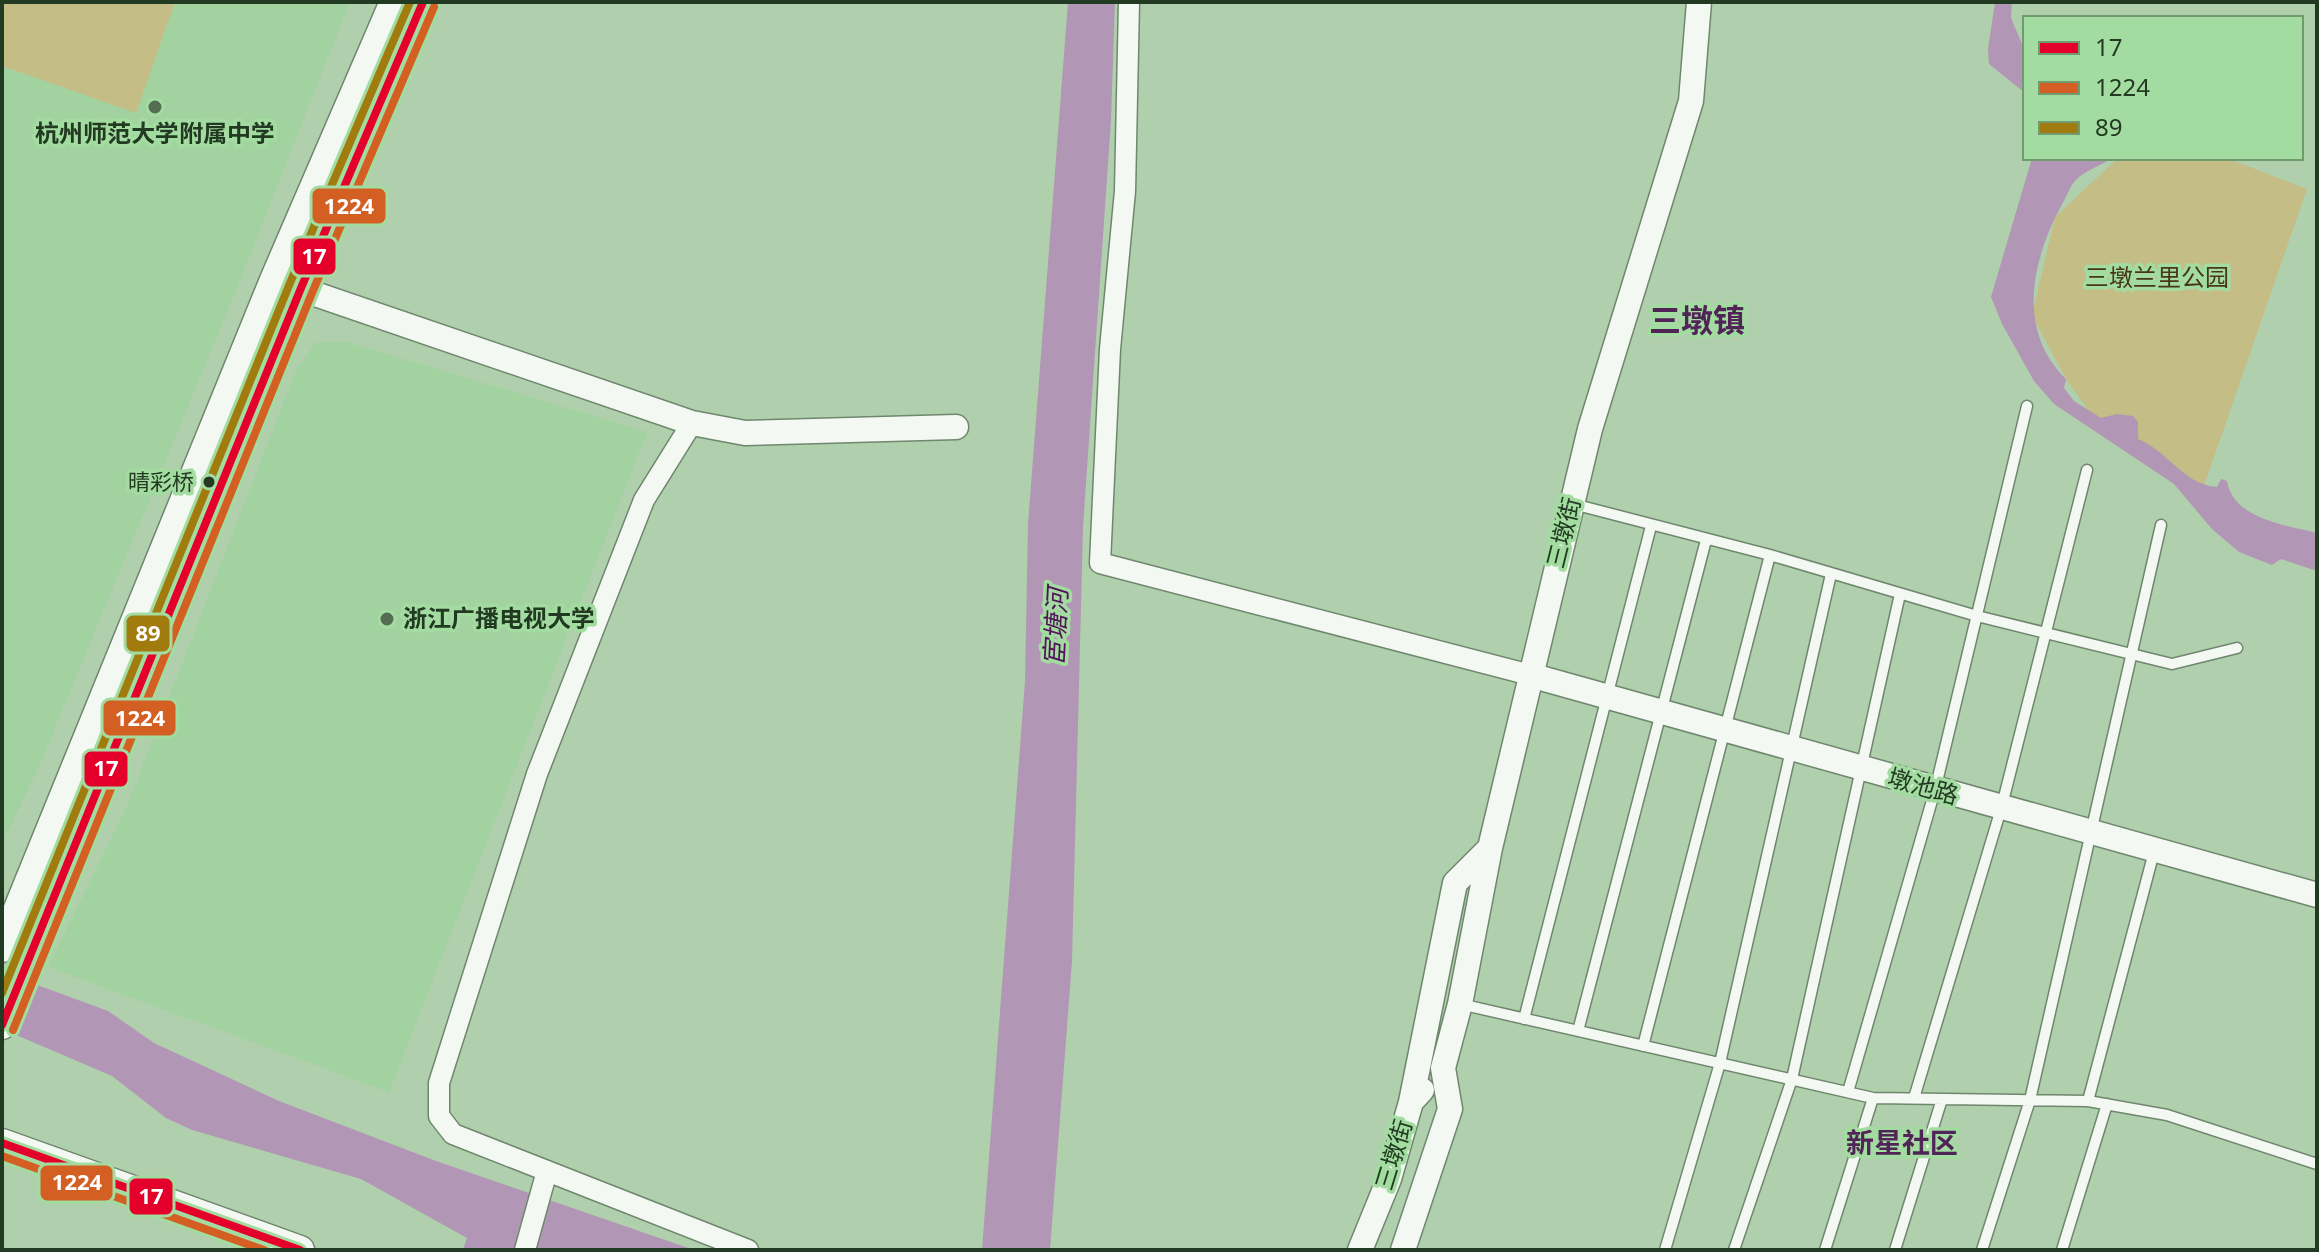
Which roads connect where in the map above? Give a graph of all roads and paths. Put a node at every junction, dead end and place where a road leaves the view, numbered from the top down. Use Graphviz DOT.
graph roads {
  1 [pos="394,2"];
  2 [pos="423,2"];
  3 [pos="1129,2"];
  4 [pos="1699,2"];
  5 [pos="274,280"];
  6 [pos="301,288"];
  7 [pos="2027,406"];
  8 [pos="692,423"];
  9 [pos="956,427"];
  10 [pos="2087,470"];
  11 [pos="1571,504"];
  12 [pos="2161,525"];
  13 [pos="1651,526"];
  14 [pos="1706,540"];
  15 [pos="1770,555"];
  16 [pos="1831,574"];
  17 [pos="1900,594"];
  18 [pos="1977,616"];
  19 [pos="2046,633"];
  20 [pos="2237,648"];
  21 [pos="2131,654"];
  22 [pos="1530,675"];
  23 [pos="1605,697"];
  24 [pos="1663,713"];
  25 [pos="1724,730"];
  26 [pos="1793,750"];
  27 [pos="1859,769"];
  28 [pos="1935,790"];
  29 [pos="2001,809"];
  30 [pos="2088,834"];
  31 [pos="1490,848"];
  32 [pos="2154,852"];
  33 [pos="2317,895"];
  34 [pos="2,948"];
  35 [pos="1460,1004"];
  36 [pos="1524,1019"];
  37 [pos="2,1025"];
  38 [pos="1578,1031"];
  39 [pos="1643,1046"];
  40 [pos="1720,1063"];
  41 [pos="1443,1068"];
  42 [pos="1792,1079"];
  43 [pos="1848,1092"];
  44 [pos="1873,1098"];
  45 [pos="1914,1098"];
  46 [pos="1942,1099"];
  47 [pos="2030,1100"];
  48 [pos="2088,1101"];
  49 [pos="1411,1102"];
  50 [pos="2107,1104"];
  51 [pos="2,1143"];
  52 [pos="2317,1164"];
  53 [pos="547,1171"];
  54 [pos="300,1250"];
  55 [pos="525,1250"];
  56 [pos="748,1250"];
  57 [pos="1360,1250"];
  58 [pos="1403,1250"];
  59 [pos="1665,1250"];
  60 [pos="1734,1250"];
  61 [pos="1825,1250"];
  62 [pos="1895,1250"];
  63 [pos="1982,1250"];
  64 [pos="2062,1250"];
  1 -- 5 [label="main road"];
  2 -- 6 [label="main road"];
  3 -- 22 [label="street"];
  4 -- 11 [label="street, 三墩街"];
  5 -- 6 [label="street"];
  5 -- 34 [label="main road"];
  6 -- 8 [label="street"];
  6 -- 37 [label="main road"];
  7 -- 18 [label="lane"];
  8 -- 9 [label="street"];
  8 -- 53 [label="street"];
  10 -- 19 [label="lane"];
  11 -- 13 [label="lane"];
  11 -- 22 [label="street, 三墩街"];
  12 -- 21 [label="lane"];
  13 -- 14 [label="lane"];
  13 -- 23 [label="lane"];
  14 -- 15 [label="lane"];
  14 -- 24 [label="lane"];
  15 -- 16 [label="lane"];
  15 -- 25 [label="lane"];
  16 -- 17 [label="lane"];
  16 -- 26 [label="lane"];
  17 -- 18 [label="lane"];
  17 -- 27 [label="lane"];
  18 -- 19 [label="lane"];
  18 -- 28 [label="lane"];
  19 -- 21 [label="lane"];
  19 -- 29 [label="lane"];
  20 -- 21 [label="lane"];
  21 -- 30 [label="lane"];
  22 -- 23 [label="street, 墩池路"];
  22 -- 31 [label="street, 三墩街"];
  23 -- 24 [label="street, 墩池路"];
  23 -- 36 [label="lane"];
  24 -- 25 [label="street, 墩池路"];
  24 -- 38 [label="lane"];
  25 -- 26 [label="street, 墩池路"];
  25 -- 39 [label="lane"];
  26 -- 27 [label="street, 墩池路"];
  26 -- 40 [label="lane"];
  27 -- 28 [label="street, 墩池路"];
  27 -- 42 [label="lane"];
  28 -- 29 [label="street, 墩池路"];
  28 -- 43 [label="lane"];
  29 -- 30 [label="street, 墩池路"];
  29 -- 45 [label="lane"];
  30 -- 32 [label="street, 墩池路"];
  30 -- 47 [label="lane"];
  31 -- 35 [label="street, 三墩街"];
  31 -- 49 [label="street"];
  32 -- 33 [label="street, 墩池路"];
  32 -- 48 [label="lane"];
  35 -- 36 [label="lane"];
  35 -- 41 [label="street, 三墩街"];
  36 -- 38 [label="lane"];
  38 -- 39 [label="lane"];
  39 -- 40 [label="lane"];
  40 -- 42 [label="lane"];
  40 -- 59 [label="lane"];
  41 -- 49 [label="street, 三墩街"];
  41 -- 58 [label="street, 三墩街"];
  42 -- 43 [label="lane"];
  42 -- 60 [label="lane"];
  43 -- 44 [label="lane"];
  44 -- 45 [label="lane"];
  44 -- 61 [label="lane"];
  45 -- 46 [label="lane"];
  46 -- 47 [label="lane"];
  46 -- 62 [label="lane"];
  47 -- 48 [label="lane"];
  47 -- 63 [label="lane"];
  48 -- 50 [label="lane"];
  49 -- 57 [label="street, 三墩街"];
  50 -- 52 [label="lane"];
  50 -- 64 [label="lane"];
  51 -- 54 [label="main road"];
  53 -- 55 [label="street"];
  53 -- 56 [label="street"];
}
